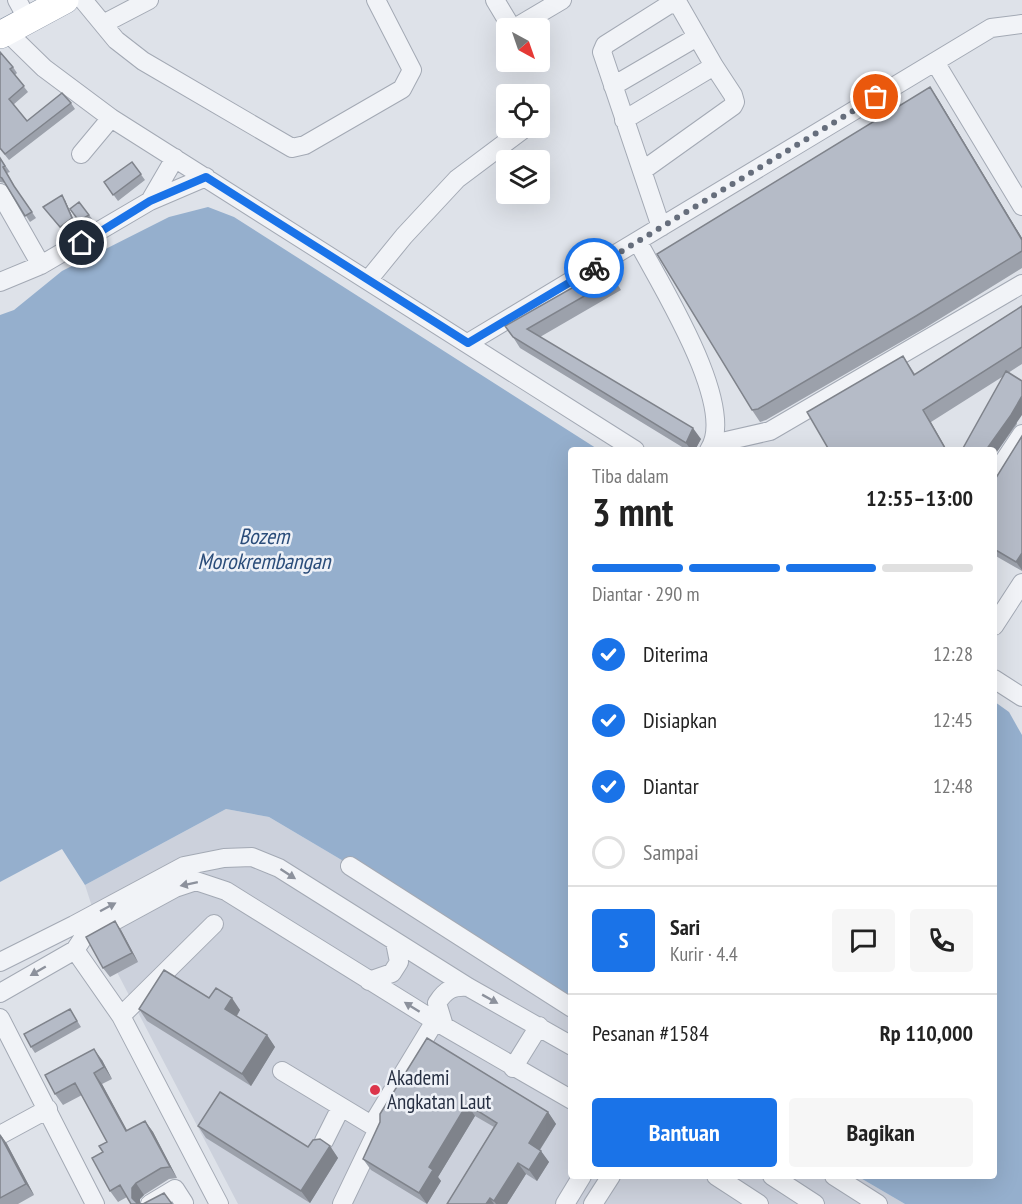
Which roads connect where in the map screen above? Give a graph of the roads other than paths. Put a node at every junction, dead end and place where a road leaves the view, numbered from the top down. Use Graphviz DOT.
graph roads {
  1 [pos="65,0"];
  2 [pos="83,0"];
  3 [pos="149,0"];
  4 [pos="376,0"];
  5 [pos="495,0"];
  6 [pos="562,0"];
  7 [pos="13,22"];
  8 [pos="103,24"];
  9 [pos="1022,24"];
  10 [pos="697,37"];
  11 [pos="935,62"];
  12 [pos="714,66"];
  13 [pos="613,86"];
  14 [pos="111,118"];
  15 [pos="624,120"];
  16 [pos="512,138"];
  17 [pos="81,154"];
  18 [pos="175,158"];
  19 [pos="642,171"];
  20 [pos="206,177"];
  21 [pos="1,197"];
  22 [pos="150,201"];
  23 [pos="1022,206"];
  24 [pos="661,227"];
  25 [pos="639,242"];
  26 [pos="41,265"];
  27 [pos="369,279"];
  28 [pos="0,282"];
  29 [pos="1022,284"];
  30 [pos="468,343"];
  31 [pos="1022,434"];
  32 [pos="630,447"];
  33 [pos="711,447"];
  34 [pos="997,472"];
  35 [pos="1022,583"];
  36 [pos="997,621"];
  37 [pos="997,681"];
  38 [pos="1022,697"];
  39 [pos="229,857"];
  40 [pos="350,866"];
  41 [pos="226,891"];
  42 [pos="214,924"];
  43 [pos="77,938"];
  44 [pos="395,942"];
  45 [pos="0,962"];
  46 [pos="369,981"];
  47 [pos="468,987"];
  48 [pos="0,993"];
  49 [pos="568,1005"];
  50 [pos="121,1016"];
  51 [pos="0,1018"];
  52 [pos="439,1024"];
  53 [pos="539,1026"];
  54 [pos="568,1044"];
  55 [pos="513,1068"];
  56 [pos="282,1071"];
  57 [pos="568,1098"];
  58 [pos="341,1107"];
  59 [pos="48,1109"];
  60 [pos="372,1125"];
  61 [pos="0,1135"];
  62 [pos="324,1141"];
  63 [pos="580,1179"];
  64 [pos="609,1179"];
  65 [pos="721,1179"];
  66 [pos="777,1179"];
  67 [pos="839,1179"];
  68 [pos="184,1203"];
  69 [pos="95,1204"];
  70 [pos="150,1204"];
  71 [pos="219,1204"];
  72 [pos="342,1204"];
  73 [pos="566,1204"];
  74 [pos="593,1204"];
  75 [pos="759,1204"];
  76 [pos="815,1204"];
  77 [pos="878,1204"];
  1 -- 7 [label="highway"];
  2 -- 8 [label="street"];
  3 -- 8 [label="street"];
  4 -- 8 [label="street"];
  5 -- 6 [label="street"];
  7 -- 14 [label="street"];
  9 -- 11 [label="street"];
  10 -- 12 [label="street"];
  10 -- 13 [label="street"];
  10 -- 13 [label="street"];
  11 -- 23 [label="street"];
  11 -- 24 [label="street"];
  12 -- 15 [label="street"];
  12 -- 19 [label="street"];
  13 -- 15 [label="street"];
  14 -- 17 [label="street"];
  14 -- 18 [label="street"];
  15 -- 19 [label="street"];
  16 -- 27 [label="street"];
  18 -- 20 [label="street"];
  18 -- 22 [label="street"];
  19 -- 24 [label="street"];
  20 -- 22 [label="street"];
  20 -- 27 [label="street"];
  21 -- 26 [label="street"];
  22 -- 26 [label="street"];
  24 -- 25 [label="street"];
  25 -- 30 [label="street"];
  25 -- 33 [label="street"];
  26 -- 28 [label="street"];
  27 -- 30 [label="street"];
  29 -- 33 [label="street"];
  30 -- 32 [label="street"];
  31 -- 34 [label="street"];
  35 -- 36 [label="street"];
  37 -- 38 [label="street"];
  39 -- 41 [label="street"];
  43 -- 39 [label="street, one-way"];
  39 -- 44 [label="street, one-way"];
  40 -- 49 [label="street"];
  41 -- 43 [label="street, one-way"];
  41 -- 46 [label="street"];
  42 -- 50 [label="street"];
  43 -- 45 [label="street"];
  43 -- 48 [label="street, one-way"];
  43 -- 50 [label="street"];
  44 -- 46 [label="street"];
  44 -- 47 [label="street"];
  52 -- 46 [label="street, one-way"];
  47 -- 52 [label="street"];
  47 -- 53 [label="street, one-way"];
  50 -- 71 [label="street"];
  51 -- 59 [label="street"];
  52 -- 55 [label="street"];
  52 -- 60 [label="street"];
  53 -- 54 [label="street"];
  53 -- 55 [label="street"];
  55 -- 57 [label="street"];
  56 -- 58 [label="street"];
  58 -- 60 [label="street"];
  58 -- 62 [label="street"];
  59 -- 61 [label="street"];
  59 -- 69 [label="street"];
  60 -- 72 [label="street"];
  63 -- 73 [label="street"];
  64 -- 74 [label="street"];
  65 -- 75 [label="street"];
  66 -- 76 [label="street"];
  67 -- 77 [label="street"];
  68 -- 70 [label="street"];
}
